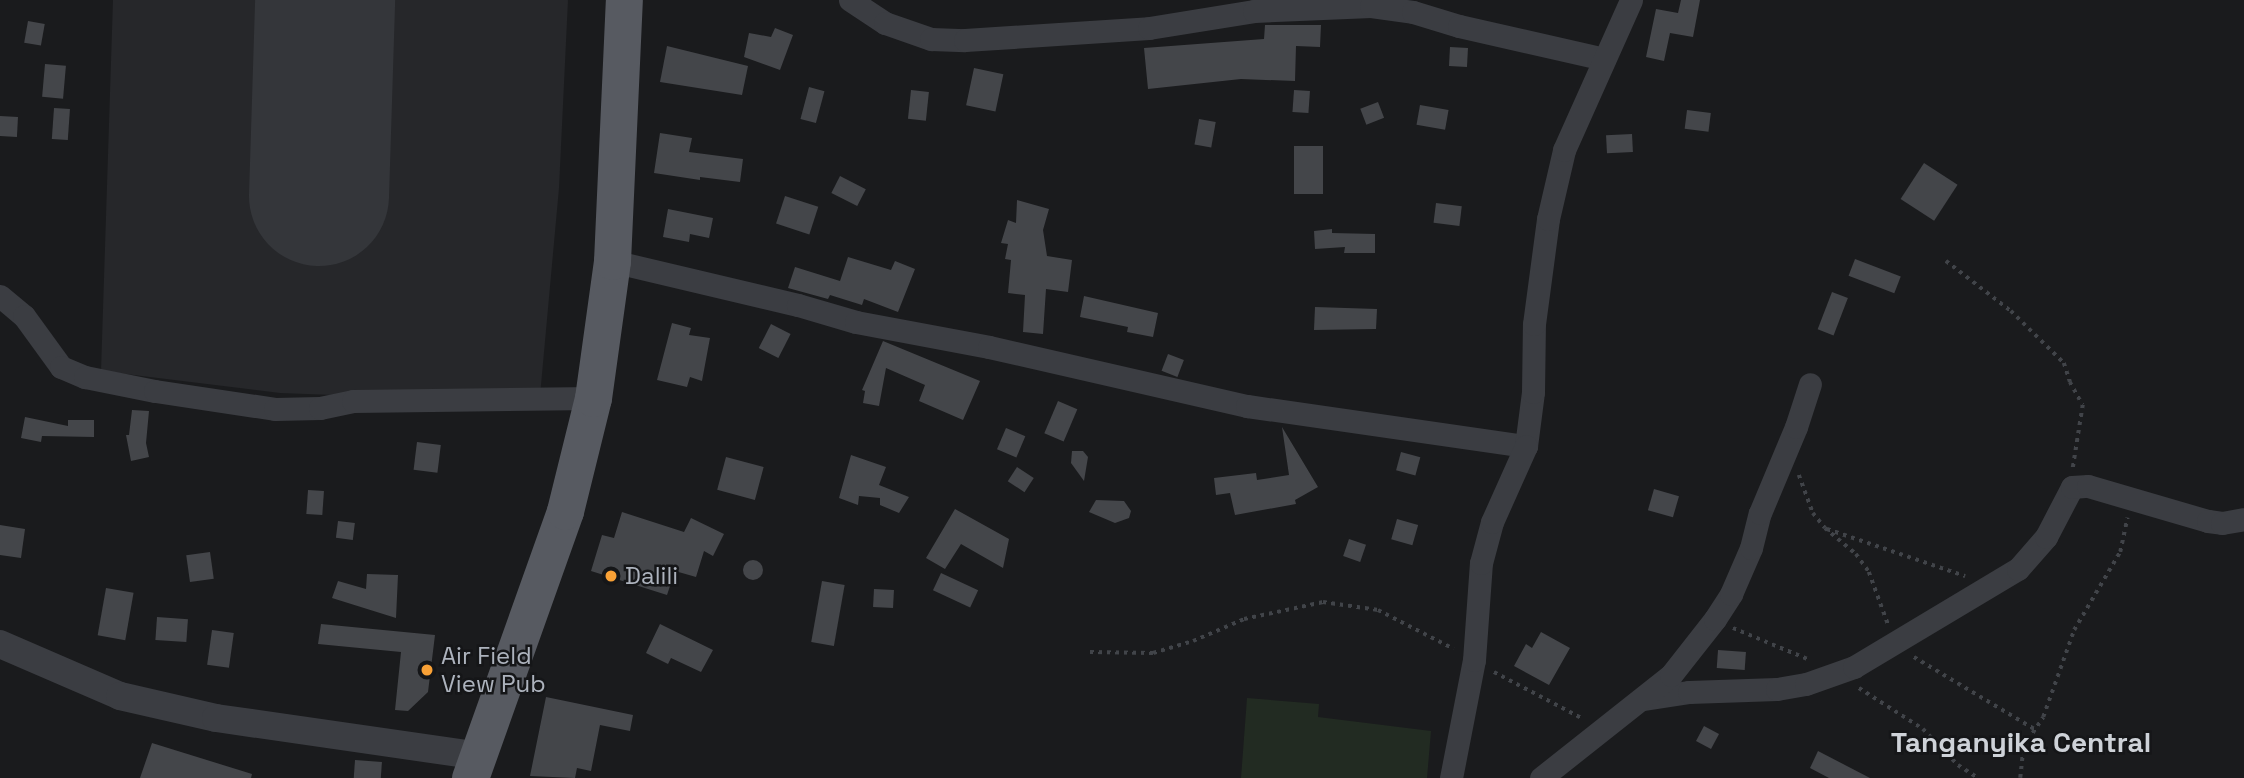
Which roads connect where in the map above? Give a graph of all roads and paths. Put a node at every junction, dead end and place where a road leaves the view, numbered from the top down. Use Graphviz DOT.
graph roads {
  1 [pos="624,0"];
  2 [pos="850,0"];
  3 [pos="1631,0"];
  4 [pos="1604,59"];
  5 [pos="612,261"];
  6 [pos="1946,261"];
  7 [pos="0,296"];
  8 [pos="1810,384"];
  9 [pos="593,398"];
  10 [pos="1789,444"];
  11 [pos="1526,446"];
  12 [pos="2072,487"];
  13 [pos="2131,498"];
  14 [pos="2244,519"];
  15 [pos="1825,528"];
  16 [pos="1994,584"];
  17 [pos="1896,640"];
  18 [pos="0,644"];
  19 [pos="1090,652"];
  20 [pos="1474,660"];
  21 [pos="1644,699"];
  22 [pos="2036,730"];
  23 [pos="1601,733"];
  24 [pos="475,767"];
  25 [pos="1451,778"];
  26 [pos="1541,778"];
  27 [pos="2020,778"];
  1 -- 5 [label="main road"];
  2 -- 4 [label="street"];
  3 -- 4 [label="street"];
  4 -- 11 [label="street"];
  5 -- 9 [label="main road"];
  5 -- 11 [label="street"];
  6 -- 12 [label="path"];
  7 -- 9 [label="street"];
  8 -- 10 [label="street"];
  9 -- 24 [label="main road"];
  10 -- 15 [label="path"];
  10 -- 21 [label="street"];
  11 -- 20 [label="street"];
  12 -- 13 [label="street"];
  12 -- 16 [label="street"];
  13 -- 14 [label="street"];
  13 -- 22 [label="path"];
  15 -- 16 [label="path"];
  15 -- 17 [label="path"];
  16 -- 17 [label="street"];
  17 -- 21 [label="street"];
  17 -- 22 [label="path"];
  18 -- 24 [label="street"];
  19 -- 20 [label="path"];
  20 -- 23 [label="path"];
  20 -- 25 [label="street"];
  21 -- 23 [label="street"];
  22 -- 27 [label="path"];
  23 -- 26 [label="street"];
}
